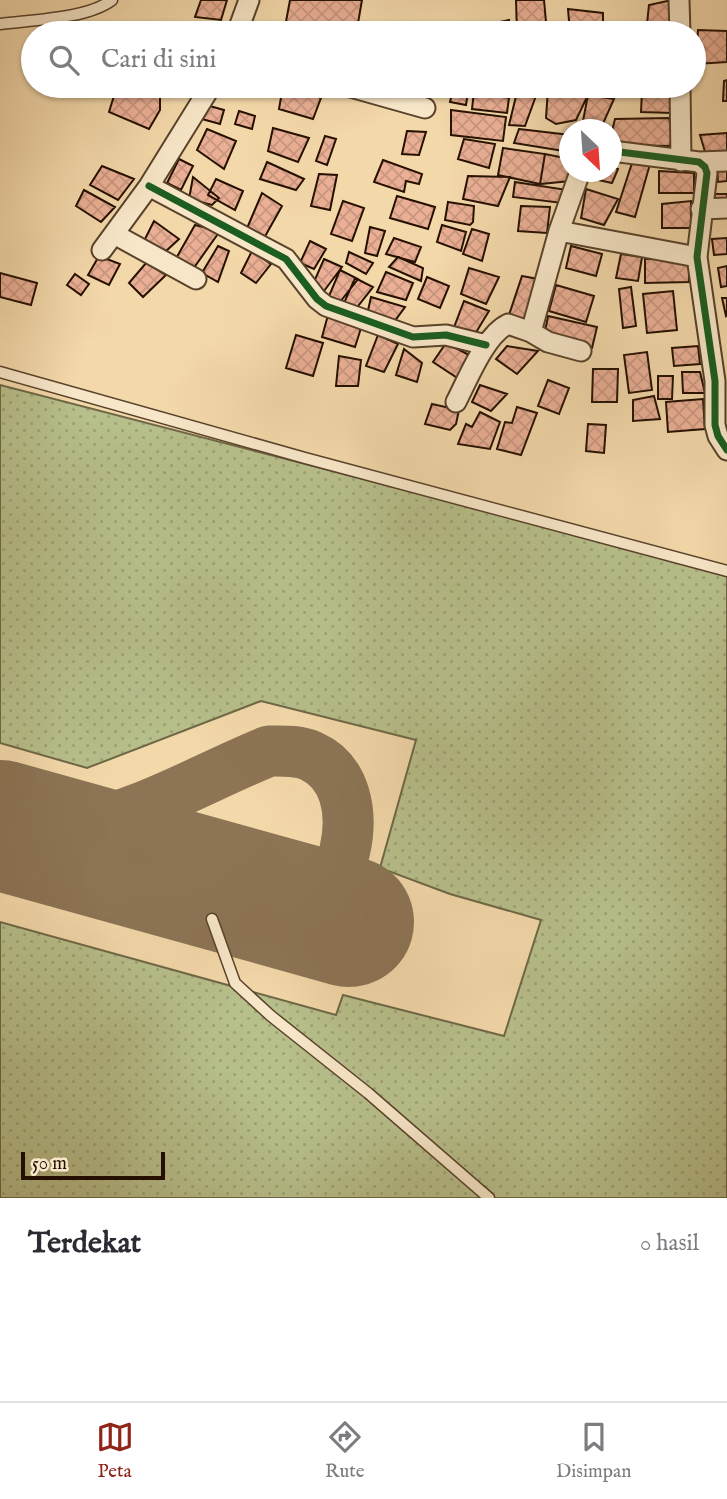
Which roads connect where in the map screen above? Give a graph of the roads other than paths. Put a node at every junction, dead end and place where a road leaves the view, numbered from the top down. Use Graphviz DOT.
graph roads {
  1 [pos="111,0"];
  2 [pos="248,0"];
  3 [pos="679,0"];
  4 [pos="21,21"];
  5 [pos="22,21"];
  6 [pos="241,21"];
  7 [pos="680,21"];
  8 [pos="0,24"];
  9 [pos="204,98"];
  10 [pos="390,98"];
  11 [pos="682,98"];
  12 [pos="425,108"];
  13 [pos="622,152"];
  14 [pos="727,160"];
  15 [pos="690,161"];
  16 [pos="576,182"];
  17 [pos="149,186"];
  18 [pos="727,208"];
  19 [pos="701,209"];
  20 [pos="559,231"];
  21 [pos="114,234"];
  22 [pos="103,250"];
  23 [pos="697,257"];
  24 [pos="196,279"];
  25 [pos="531,332"];
  26 [pos="486,345"];
  27 [pos="581,351"];
  28 [pos="0,372"];
  29 [pos="456,402"];
  30 [pos="727,450"];
  31 [pos="727,571"];
  32 [pos="212,919"];
  33 [pos="489,1198"];
  1 -- 5 [label="lane"];
  2 -- 6 [label="street"];
  3 -- 7 [label="street"];
  4 -- 8 [label="lane"];
  9 -- 17 [label="street"];
  10 -- 12 [label="street"];
  11 -- 15 [label="street"];
  13 -- 15 [label="street"];
  14 -- 15 [label="street"];
  15 -- 19 [label="street"];
  16 -- 20 [label="street"];
  17 -- 21 [label="street"];
  17 -- 26 [label="street"];
  18 -- 19 [label="street"];
  19 -- 23 [label="street"];
  20 -- 23 [label="street"];
  20 -- 25 [label="street"];
  21 -- 22 [label="street"];
  21 -- 24 [label="street"];
  23 -- 30 [label="street"];
  25 -- 26 [label="street"];
  25 -- 27 [label="street"];
  26 -- 29 [label="street"];
  28 -- 31 [label="lane"];
  32 -- 33 [label="lane"];
}
